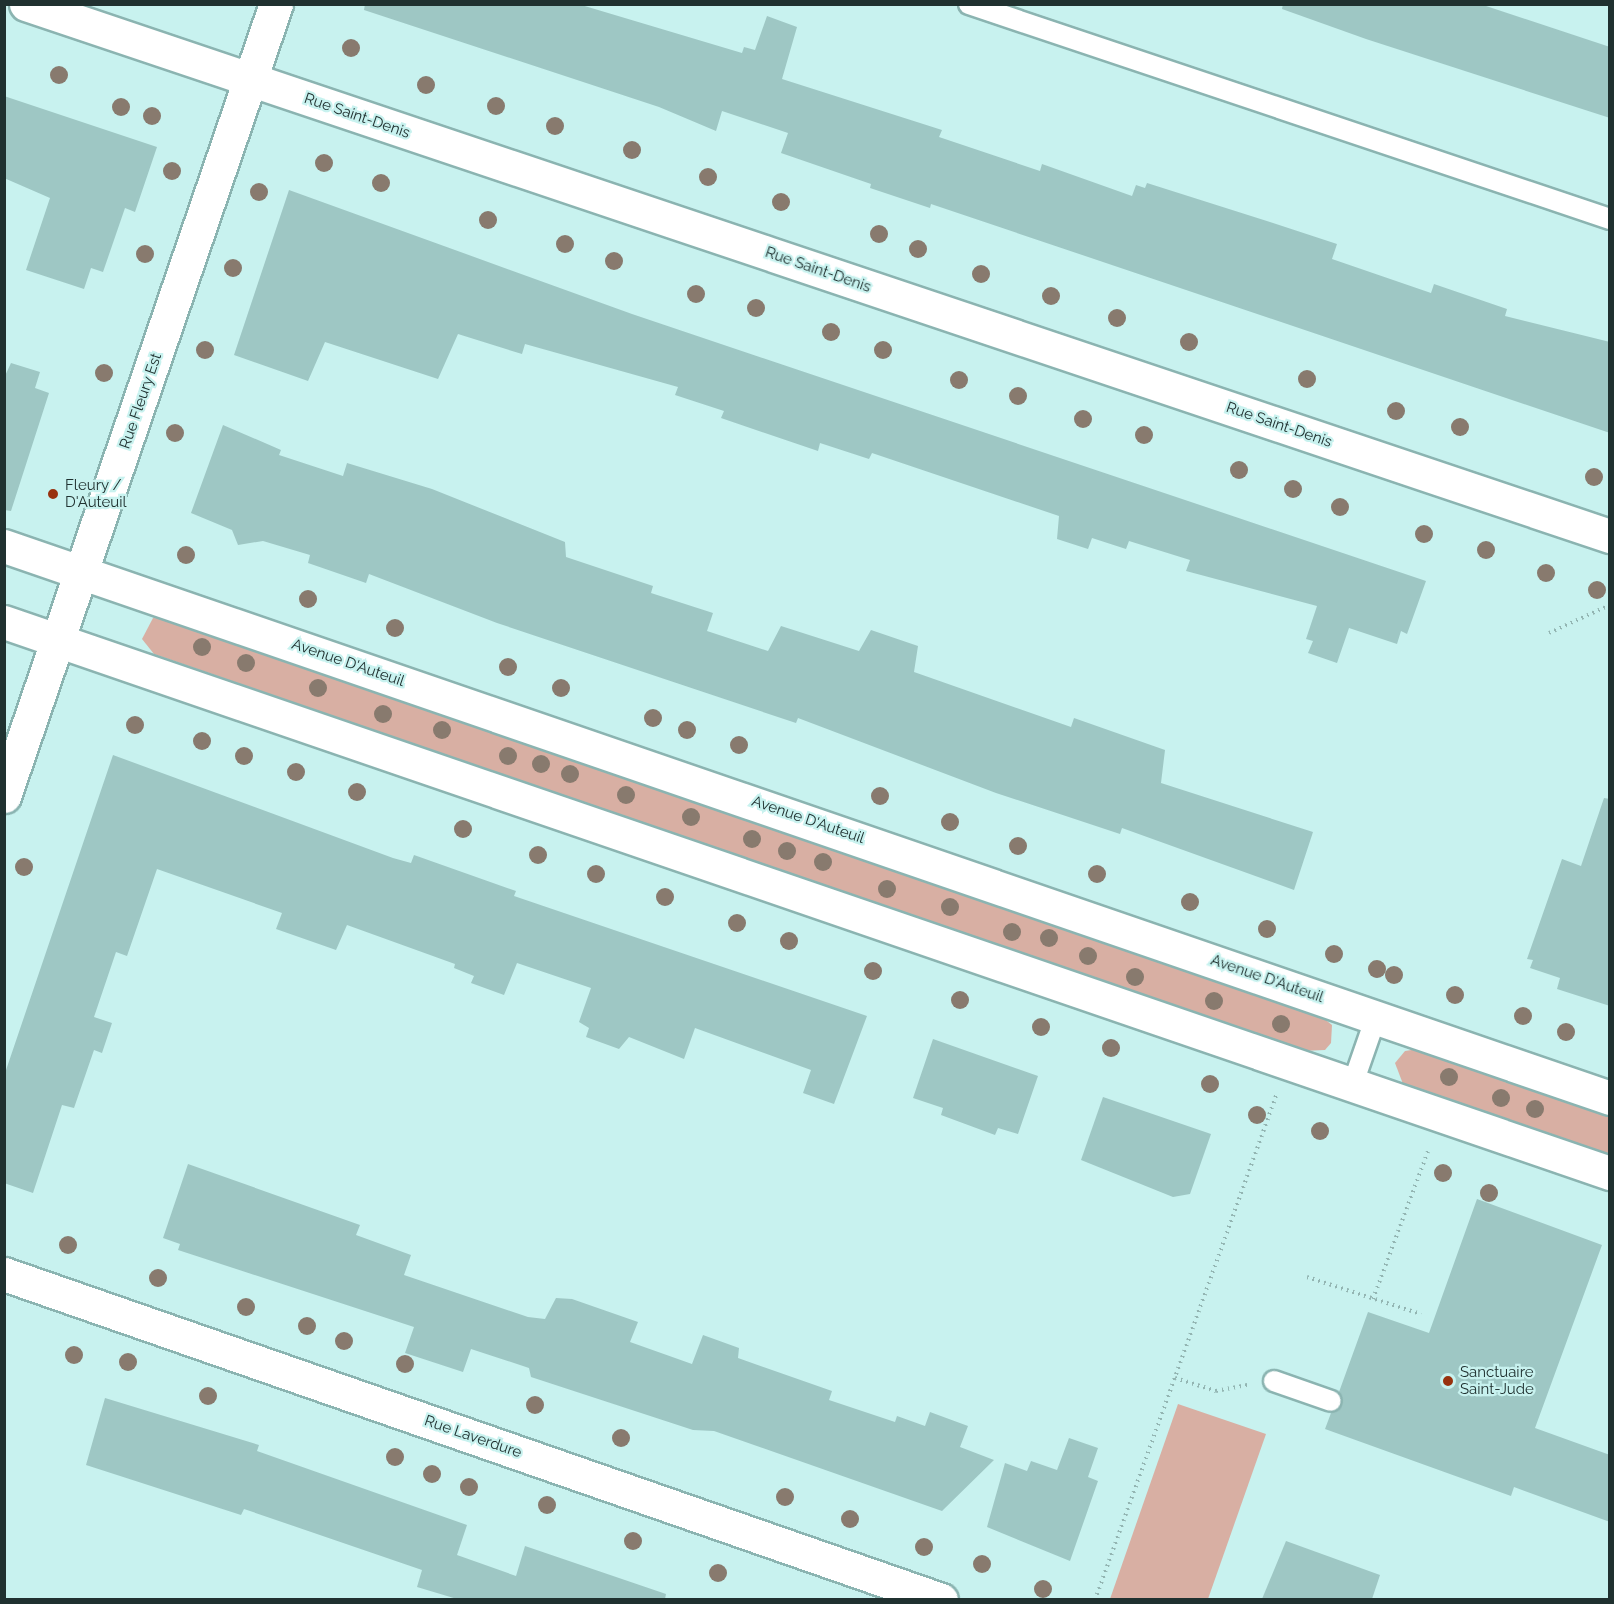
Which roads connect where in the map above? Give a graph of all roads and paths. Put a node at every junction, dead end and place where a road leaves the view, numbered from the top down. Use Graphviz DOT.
graph roads {
  1 [pos="26,4"];
  2 [pos="276,4"];
  3 [pos="969,4"];
  4 [pos="251,80"];
  5 [pos="1610,219"];
  6 [pos="1610,536"];
  7 [pos="4,546"];
  8 [pos="82,573"];
  9 [pos="1610,605"];
  10 [pos="4,622"];
  11 [pos="1549,633"];
  12 [pos="60,641"];
  13 [pos="4,796"];
  14 [pos="1376,1017"];
  15 [pos="1352,1086"];
  16 [pos="1278,1093"];
  17 [pos="1610,1098"];
  18 [pos="1429,1146"];
  19 [pos="1610,1173"];
  20 [pos="4,1274"];
  21 [pos="1307,1277"];
  22 [pos="1372,1299"];
  23 [pos="1421,1314"];
  24 [pos="1175,1378"];
  25 [pos="1265,1382"];
  26 [pos="1331,1401"];
  27 [pos="941,1599"];
  28 [pos="1095,1599"];
  1 -- 4 [label="street, Rue Saint-Denis"];
  2 -- 4 [label="street, Rue Fleury Est"];
  3 -- 5 [label="lane"];
  4 -- 6 [label="street, Rue Saint-Denis"];
  4 -- 8 [label="street, Rue Fleury Est"];
  7 -- 8 [label="street, Avenue D'Auteuil"];
  8 -- 12 [label="street, Rue Fleury Est"];
  8 -- 14 [label="street, Avenue D'Auteuil"];
  9 -- 11 [label="path"];
  10 -- 12 [label="street"];
  12 -- 13 [label="street, Rue Fleury Est"];
  12 -- 15 [label="street"];
  14 -- 15 [label="lane"];
  14 -- 17 [label="street, Avenue D'Auteuil"];
  15 -- 19 [label="street"];
  16 -- 24 [label="path"];
  18 -- 22 [label="path"];
  20 -- 27 [label="street, Rue Laverdure"];
  21 -- 22 [label="path"];
  22 -- 23 [label="path"];
  24 -- 25 [label="path"];
  24 -- 28 [label="path"];
  25 -- 26 [label="lane"];
}
